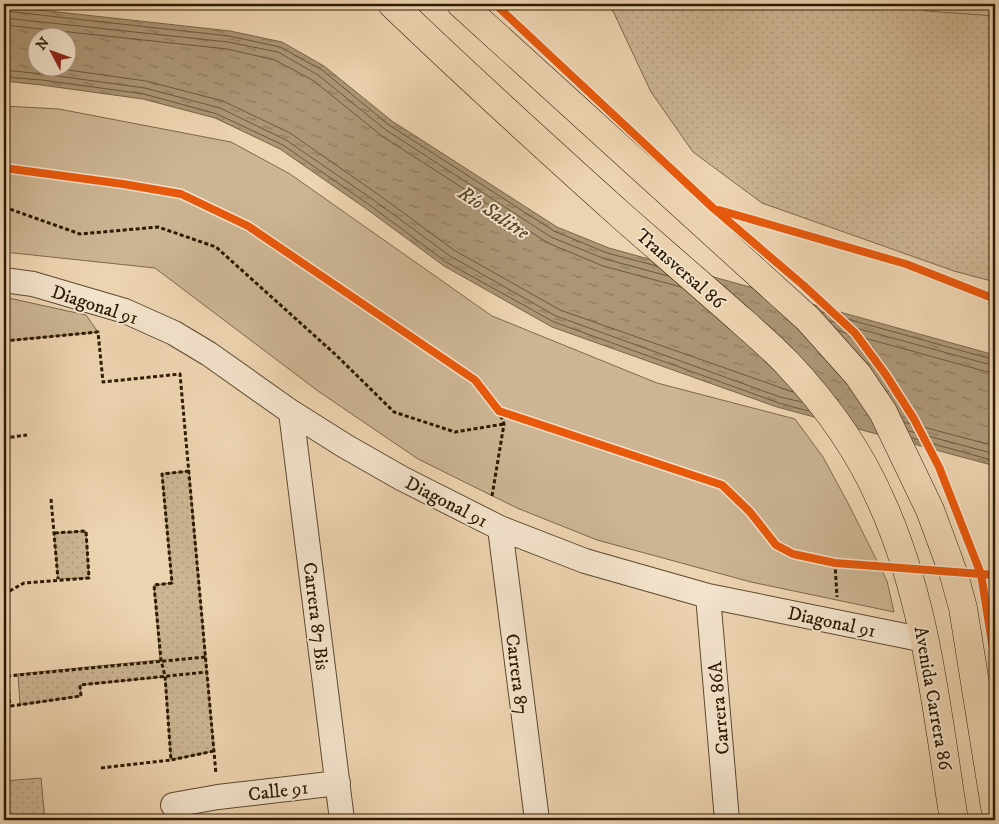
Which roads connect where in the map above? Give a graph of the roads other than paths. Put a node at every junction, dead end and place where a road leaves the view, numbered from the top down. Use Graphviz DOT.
graph roads {
  1 [pos="392,4"];
  2 [pos="461,4"];
  3 [pos="4,280"];
  4 [pos="291,412"];
  5 [pos="494,525"];
  6 [pos="910,577"];
  7 [pos="708,596"];
  8 [pos="925,640"];
  9 [pos="338,783"];
  10 [pos="173,806"];
  11 [pos="995,807"];
  12 [pos="342,820"];
  13 [pos="537,820"];
  14 [pos="727,820"];
  15 [pos="954,820"];
  1 -- 6 [label="main road, Transversal 86"];
  2 -- 11 [label="main road"];
  3 -- 4 [label="street, Diagonal 91"];
  4 -- 5 [label="street, Diagonal 91"];
  4 -- 9 [label="street, Carrera 87 Bis"];
  5 -- 7 [label="street, Diagonal 91"];
  5 -- 13 [label="street, Carrera 87"];
  6 -- 8 [label="main road, Avenida Carrera 86"];
  7 -- 8 [label="street, Diagonal 91"];
  7 -- 14 [label="street, Carrera 86A"];
  8 -- 15 [label="main road, Avenida Carrera 86"];
  9 -- 10 [label="street, Calle 91"];
  9 -- 12 [label="street, Carrera 87 Bis"];
}
